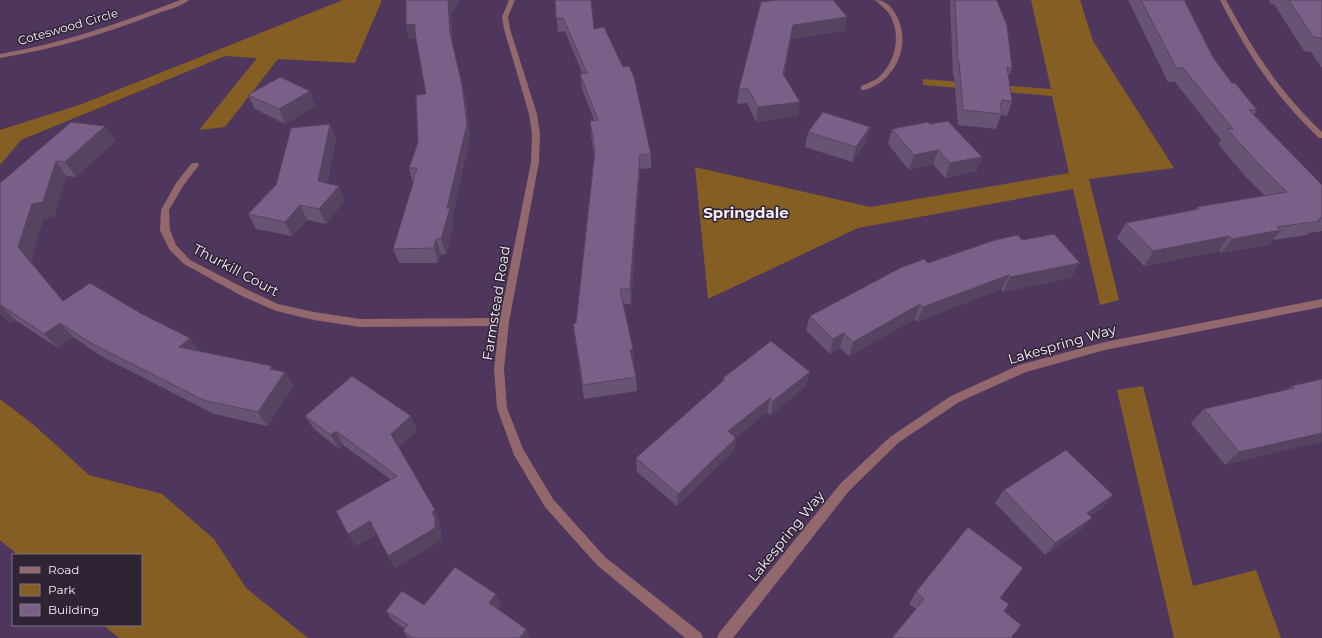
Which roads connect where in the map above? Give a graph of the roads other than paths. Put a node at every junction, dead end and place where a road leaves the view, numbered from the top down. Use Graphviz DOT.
graph roads {
  1 [pos="186,0"];
  2 [pos="512,0"];
  3 [pos="878,0"];
  4 [pos="1223,0"];
  5 [pos="0,56"];
  6 [pos="864,88"];
  7 [pos="1322,136"];
  8 [pos="195,165"];
  9 [pos="1322,303"];
  10 [pos="504,322"];
  11 [pos="696,638"];
  12 [pos="724,638"];
  1 -- 5 [label="street, Coteswood Circle"];
  2 -- 10 [label="street, Farmstead Road"];
  3 -- 6 [label="street"];
  4 -- 7 [label="street"];
  8 -- 10 [label="street, Thurkill Court"];
  9 -- 12 [label="street, Lakespring Way"];
  10 -- 11 [label="street, Farmstead Road"];
}
